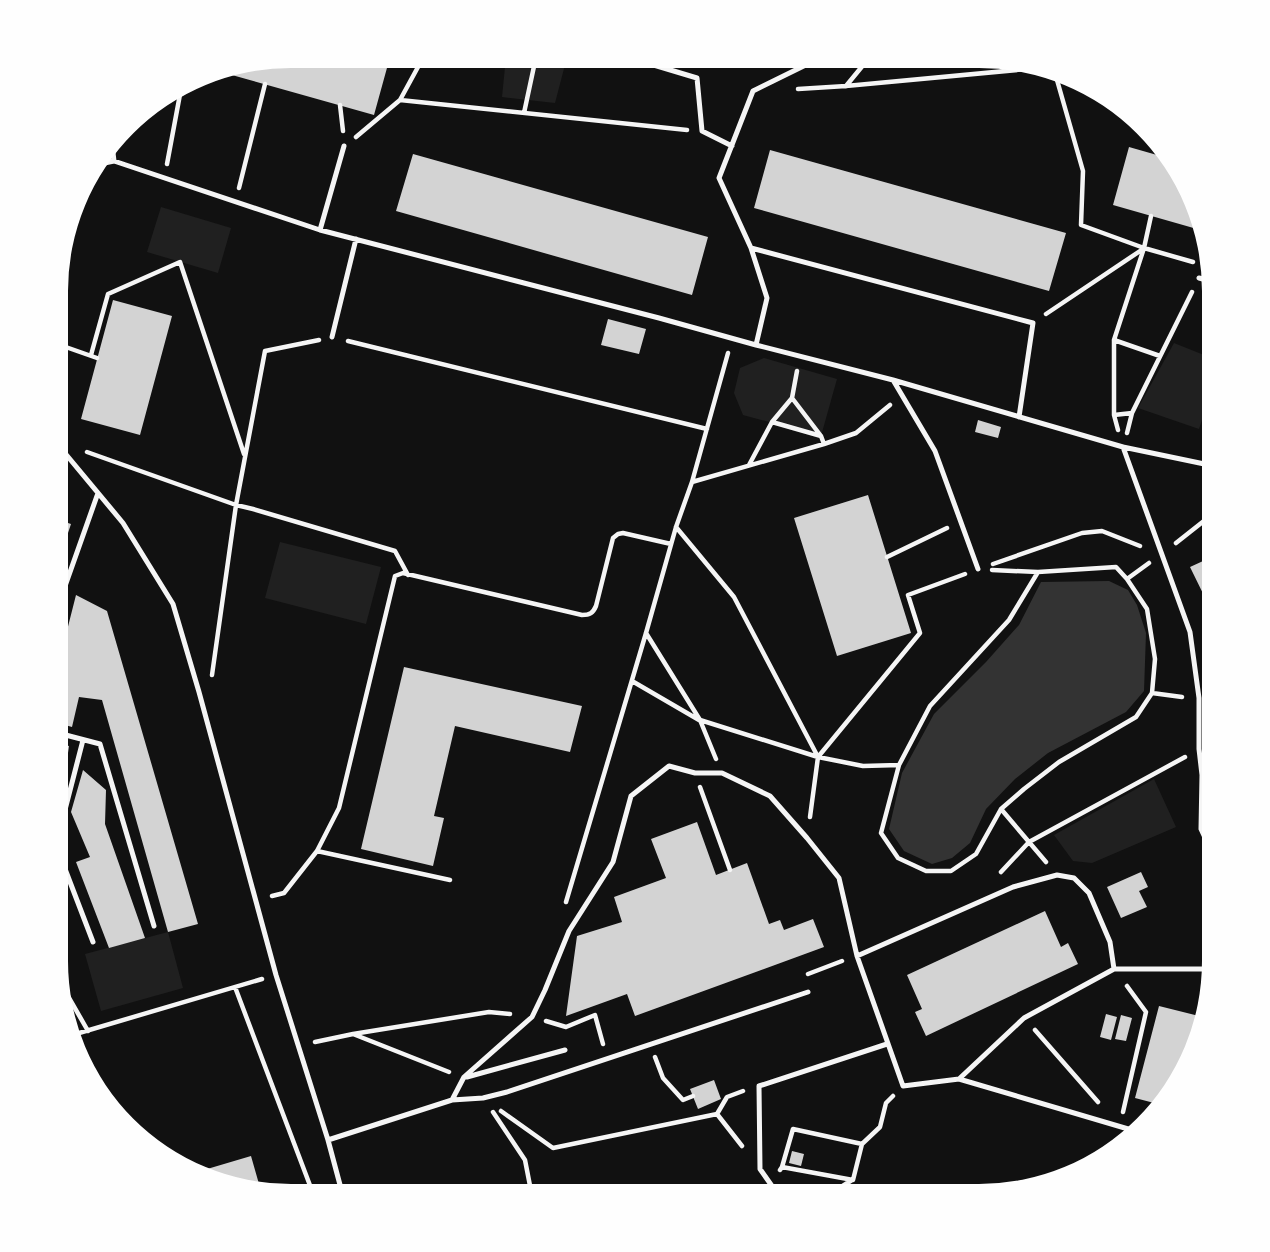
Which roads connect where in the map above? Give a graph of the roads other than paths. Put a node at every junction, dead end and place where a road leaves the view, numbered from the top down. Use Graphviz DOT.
graph roads {
  1 [pos="665,68"];
  2 [pos="800,68"];
  3 [pos="344,146"];
  4 [pos="732,146"];
  5 [pos="114,157"];
  6 [pos="114,161"];
  7 [pos="110,162"];
  8 [pos="320,230"];
  9 [pos="356,239"];
  10 [pos="751,248"];
  11 [pos="332,337"];
  12 [pos="756,345"];
  13 [pos="893,380"];
  14 [pos="1019,417"];
  15 [pos="1123,447"];
  16 [pos="68,457"];
  17 [pos="1201,463"];
  18 [pos="98,493"];
  19 [pos="978,569"];
  20 [pos="68,577"];
  21 [pos="69,736"];
  22 [pos="83,740"];
  23 [pos="1201,766"];
  24 [pos="69,795"];
  25 [pos="69,879"];
  26 [pos="154,926"];
  27 [pos="93,942"];
  28 [pos="856,956"];
  29 [pos="1114,969"];
  30 [pos="1201,969"];
  31 [pos="808,992"];
  32 [pos="887,1044"];
  33 [pos="565,1050"];
  34 [pos="464,1077"];
  35 [pos="959,1079"];
  36 [pos="452,1100"];
  37 [pos="1125,1128"];
  38 [pos="328,1140"];
  39 [pos="340,1183"];
  40 [pos="771,1183"];
  1 -- 4 [label="lane"];
  2 -- 4 [label="lane"];
  3 -- 8 [label="lane"];
  4 -- 10 [label="lane"];
  5 -- 6 [label="lane"];
  6 -- 7 [label="lane"];
  6 -- 8 [label="lane"];
  8 -- 9 [label="lane"];
  9 -- 11 [label="lane"];
  9 -- 12 [label="lane"];
  10 -- 12 [label="lane"];
  10 -- 14 [label="lane"];
  12 -- 13 [label="lane"];
  13 -- 14 [label="lane"];
  13 -- 19 [label="lane"];
  14 -- 15 [label="lane"];
  15 -- 17 [label="lane"];
  15 -- 23 [label="lane"];
  16 -- 18 [label="lane"];
  18 -- 20 [label="lane"];
  18 -- 38 [label="lane"];
  21 -- 22 [label="lane"];
  22 -- 24 [label="lane"];
  22 -- 26 [label="lane"];
  25 -- 27 [label="lane"];
  28 -- 29 [label="lane"];
  28 -- 32 [label="lane"];
  28 -- 34 [label="lane"];
  29 -- 30 [label="lane"];
  29 -- 35 [label="lane"];
  31 -- 36 [label="lane"];
  32 -- 35 [label="lane"];
  32 -- 40 [label="lane"];
  33 -- 34 [label="lane"];
  34 -- 36 [label="lane"];
  35 -- 37 [label="lane"];
  36 -- 38 [label="lane"];
  38 -- 39 [label="lane"];
}
